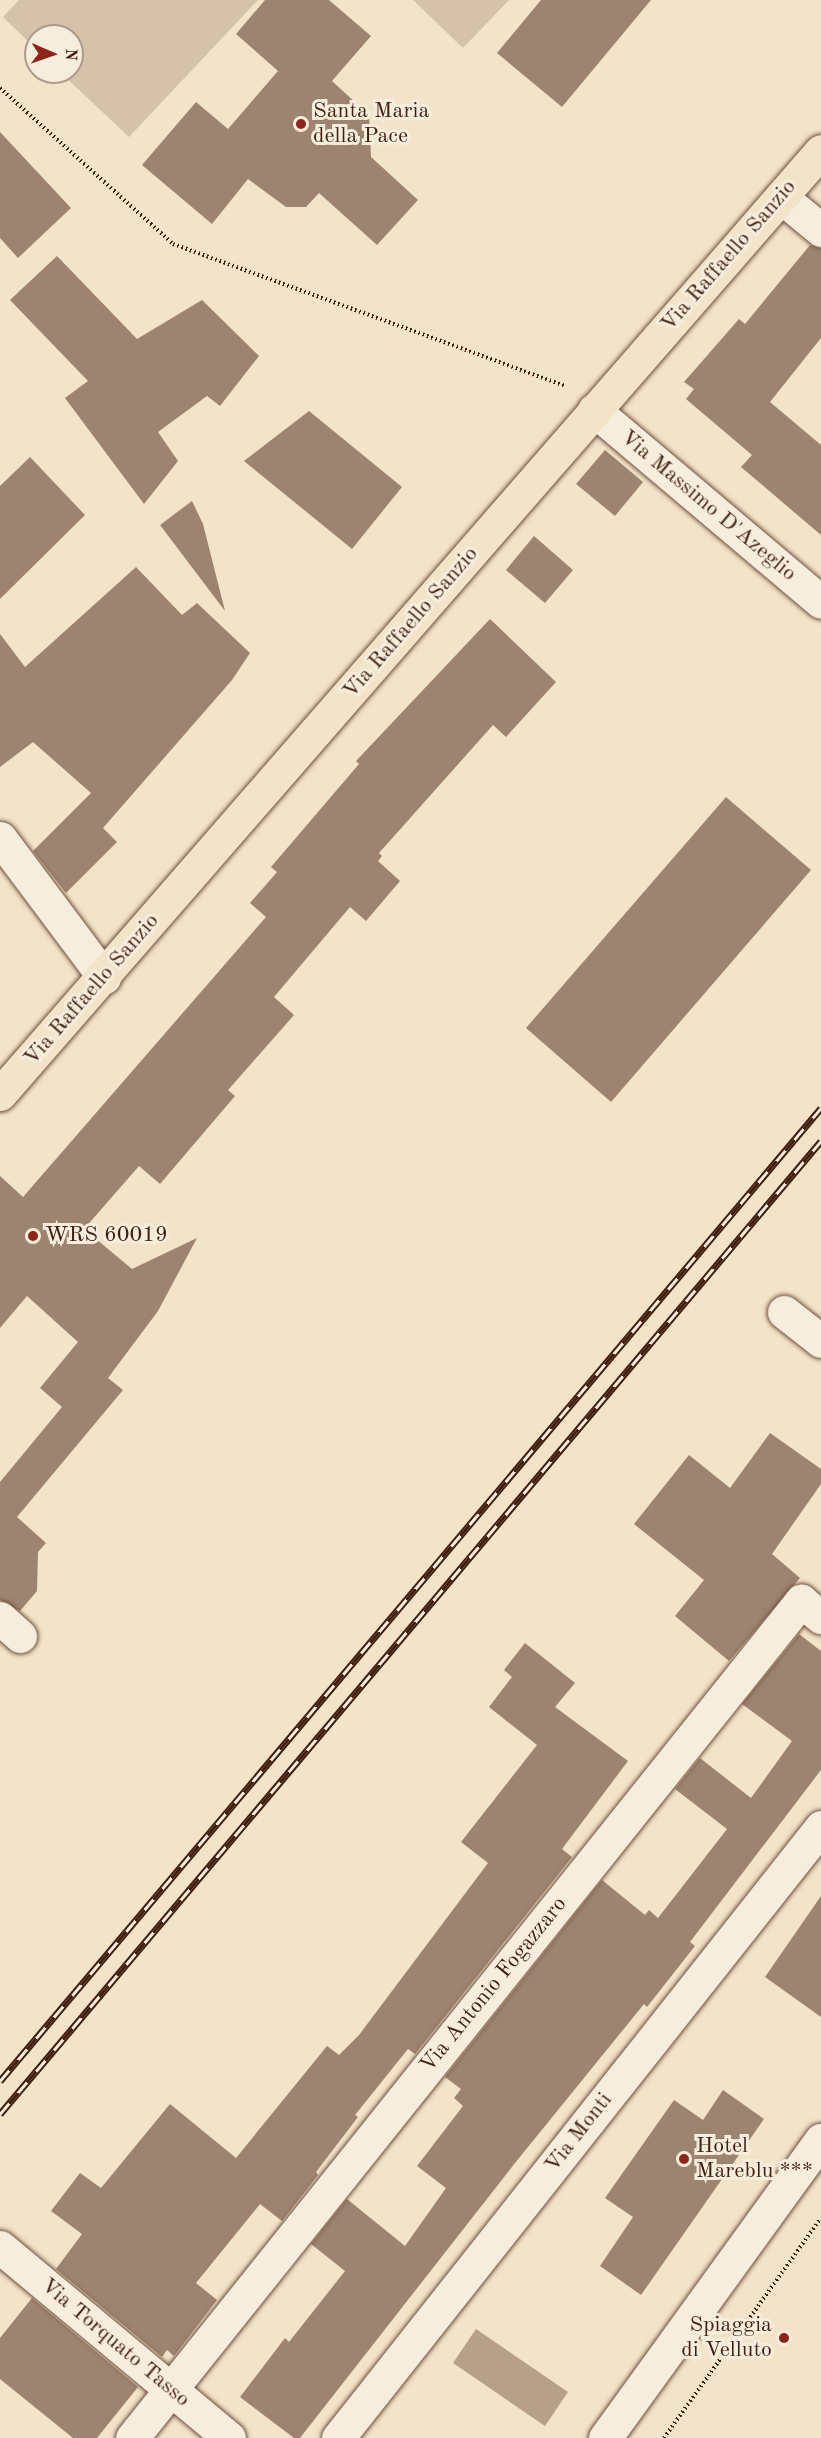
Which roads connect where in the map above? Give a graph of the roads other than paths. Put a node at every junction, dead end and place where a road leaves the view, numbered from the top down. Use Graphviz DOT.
graph roads {
  1 [pos="821,151"];
  2 [pos="781,196"];
  3 [pos="821,230"];
  4 [pos="594,410"];
  5 [pos="821,602"];
  6 [pos="0,838"];
  7 [pos="104,977"];
  8 [pos="0,1094"];
  9 [pos="784,1312"];
  10 [pos="821,1341"];
  11 [pos="821,1617"];
  12 [pos="821,1827"];
  13 [pos="821,2140"];
  14 [pos="0,2247"];
  15 [pos="170,2389"];
  16 [pos="132,2438"];
  17 [pos="229,2438"];
  18 [pos="338,2438"];
  19 [pos="605,2438"];
  1 -- 2 [label="main road, Via Raffaello Sanzio"];
  2 -- 3 [label="street"];
  2 -- 4 [label="main road, Via Raffaello Sanzio"];
  4 -- 5 [label="street, Via Massimo D'Azeglio"];
  4 -- 7 [label="main road, Via Raffaello Sanzio"];
  6 -- 7 [label="street"];
  7 -- 8 [label="main road, Via Raffaello Sanzio"];
  9 -- 10 [label="street"];
  11 -- 15 [label="street, Via Antonio Fogazzaro"];
  12 -- 18 [label="street, Via Monti"];
  13 -- 19 [label="street"];
  14 -- 15 [label="street, Via Torquato Tasso"];
  15 -- 16 [label="street"];
  15 -- 17 [label="street, Via Torquato Tasso"];
}
